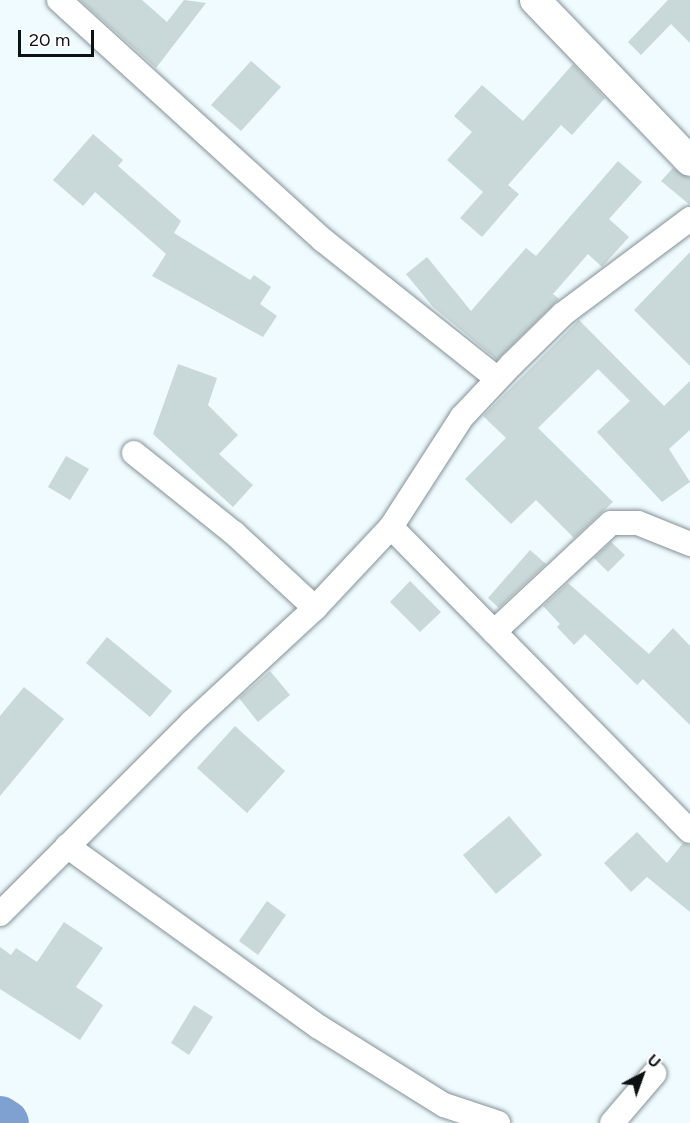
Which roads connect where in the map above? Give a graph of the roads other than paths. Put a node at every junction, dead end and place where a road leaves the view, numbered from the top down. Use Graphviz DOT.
graph roads {
  1 [pos="59,0"];
  2 [pos="535,0"];
  3 [pos="690,161"];
  4 [pos="690,219"];
  5 [pos="498,379"];
  6 [pos="134,453"];
  7 [pos="391,527"];
  8 [pos="690,544"];
  9 [pos="315,608"];
  10 [pos="494,632"];
  11 [pos="690,831"];
  12 [pos="67,846"];
  13 [pos="0,914"];
  14 [pos="654,1074"];
  15 [pos="498,1123"];
  16 [pos="612,1123"];
  1 -- 5 [label="street"];
  2 -- 3 [label="street"];
  4 -- 5 [label="street"];
  5 -- 7 [label="street"];
  6 -- 9 [label="street"];
  7 -- 9 [label="street"];
  7 -- 10 [label="street"];
  8 -- 10 [label="street"];
  9 -- 12 [label="street"];
  10 -- 11 [label="street"];
  12 -- 13 [label="street"];
  12 -- 15 [label="street"];
  14 -- 16 [label="street"];
}
